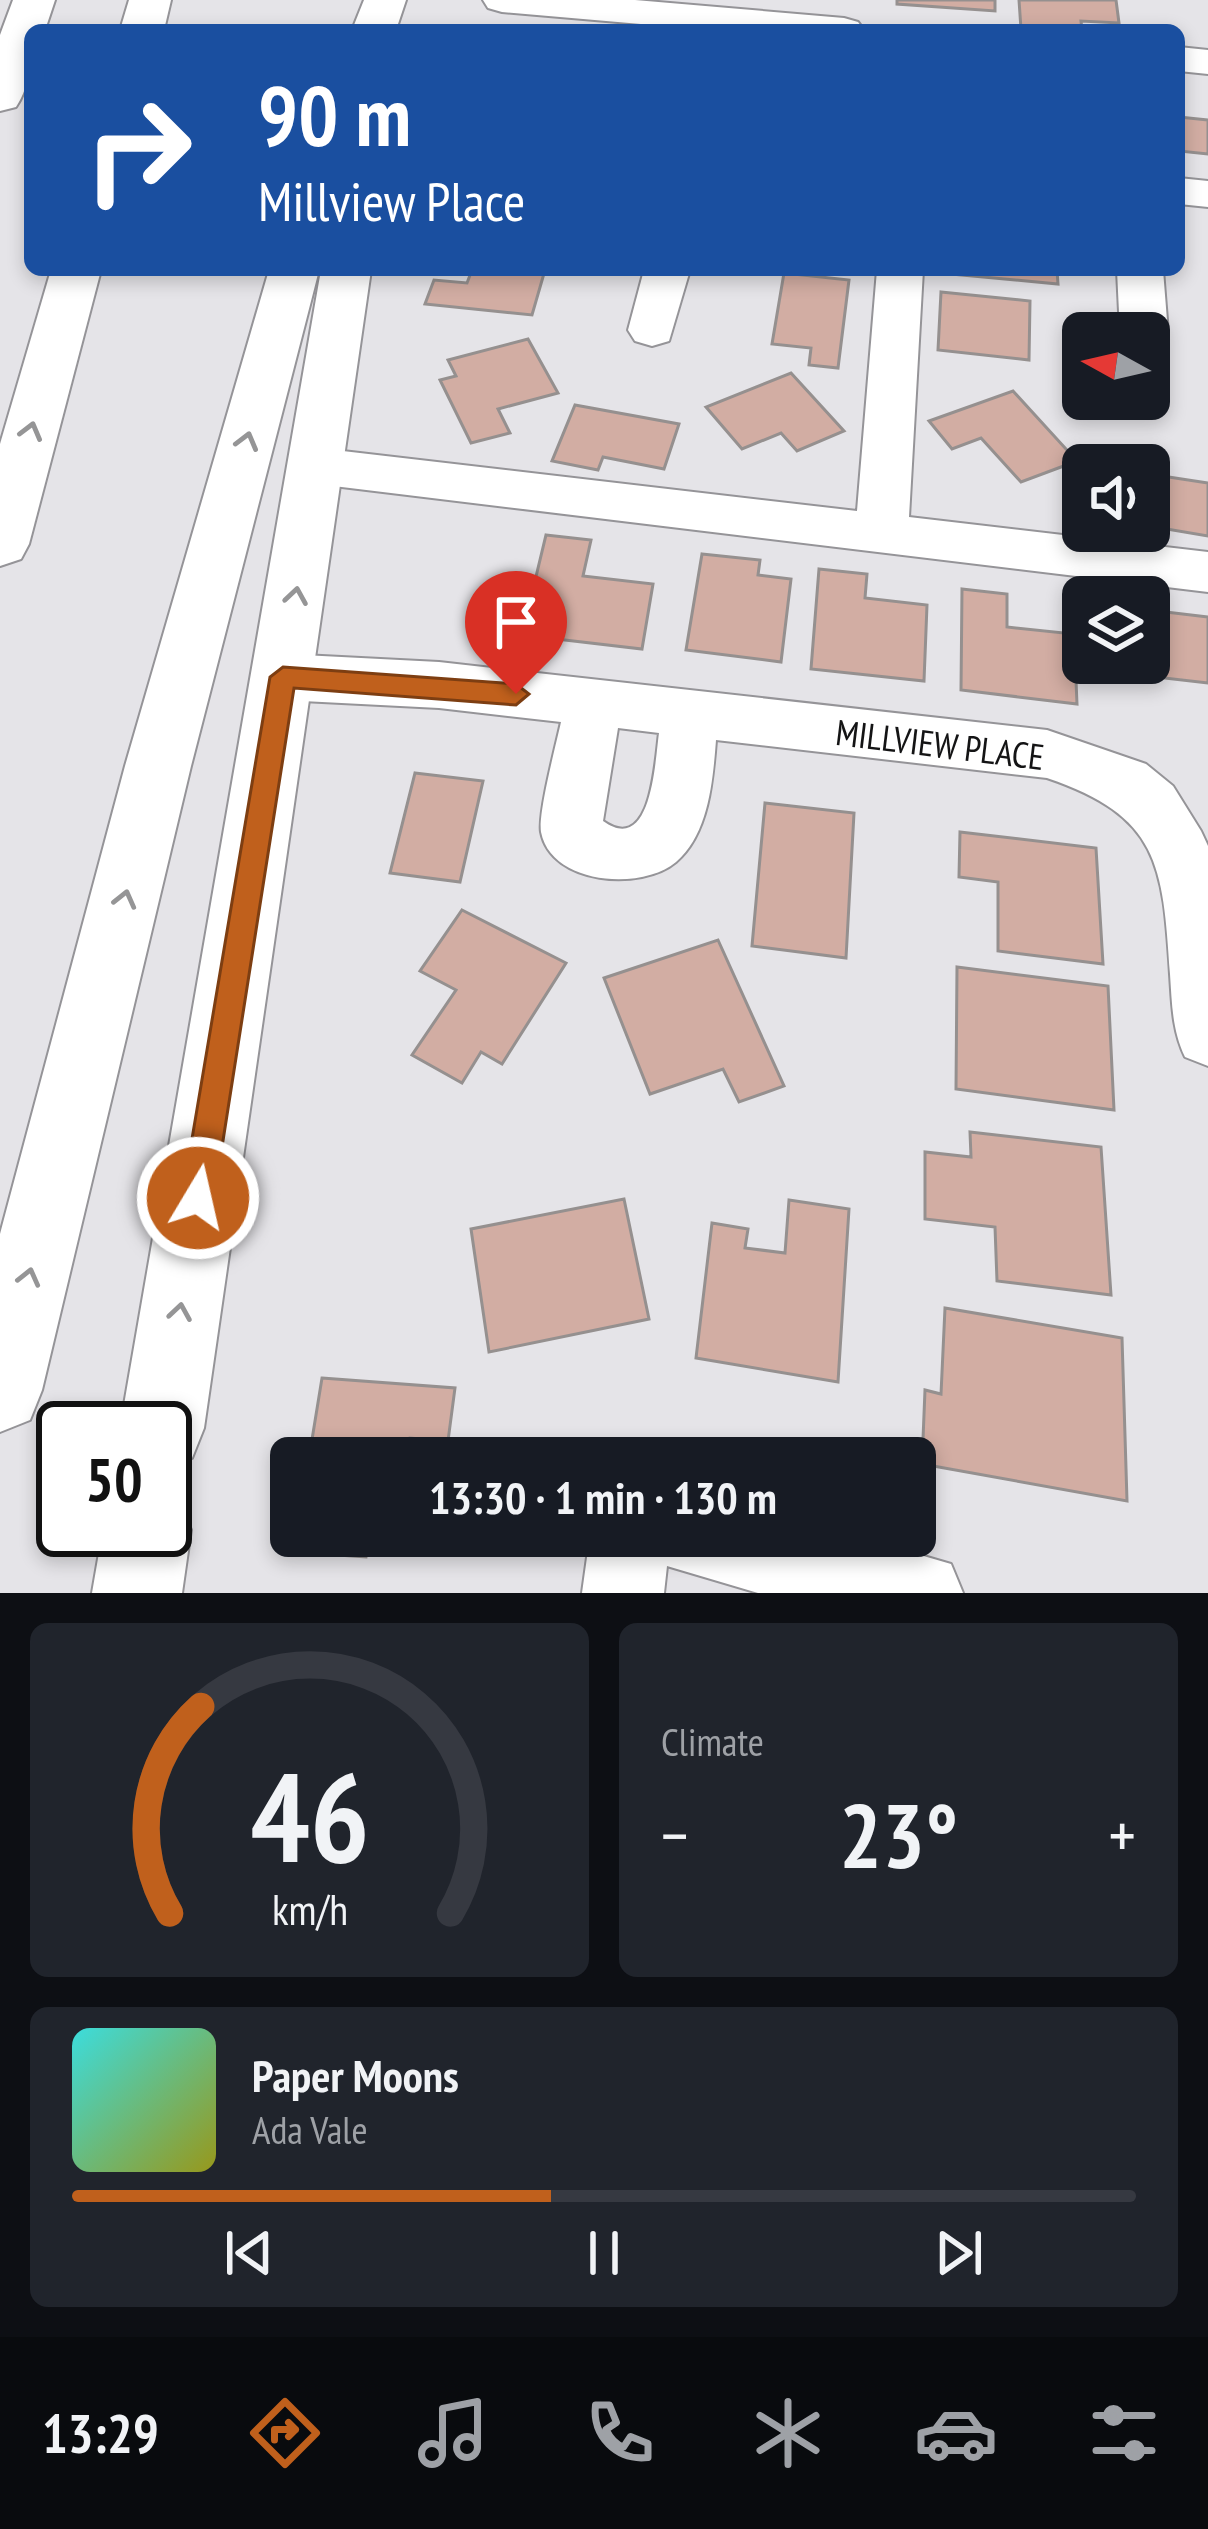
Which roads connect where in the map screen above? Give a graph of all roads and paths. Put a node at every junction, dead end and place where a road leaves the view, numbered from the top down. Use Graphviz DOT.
graph roads {
  1 [pos="502,0"];
  2 [pos="776,24"];
  3 [pos="24,29"];
  4 [pos="0,97"];
  5 [pos="74,276"];
  6 [pos="292,276"];
  7 [pos="345,276"];
  8 [pos="666,276"];
  9 [pos="900,276"];
  10 [pos="1140,276"];
  11 [pos="1143,312"];
  12 [pos="652,330"];
  13 [pos="317,466"];
  14 [pos="881,536"];
  15 [pos="0,544"];
  16 [pos="1208,572"];
  17 [pos="283,677"];
  18 [pos="593,703"];
  19 [pos="690,714"];
  20 [pos="1208,1035"];
  21 [pos="0,1390"];
  22 [pos="166,1401"];
  23 [pos="143,1557"];
  24 [pos="627,1557"];
  25 [pos="775,1557"];
  26 [pos="137,1593"];
  27 [pos="623,1593"];
  28 [pos="922,1593"];
  1 -- 2 [label="street"];
  3 -- 4 [label="main road"];
  15 -- 5 [label="main road, one-way"];
  21 -- 6 [label="main road, one-way"];
  7 -- 13 [label="main road"];
  8 -- 12 [label="street"];
  9 -- 14 [label="street"];
  10 -- 11 [label="street"];
  13 -- 14 [label="street"];
  17 -- 13 [label="main road, one-way"];
  14 -- 16 [label="street"];
  17 -- 18 [label="street, MILLVIEW PLACE"];
  22 -- 17 [label="main road, one-way"];
  18 -- 19 [label="street, MILLVIEW PLACE"];
  18 -- 19 [label="street"];
  19 -- 20 [label="street, MILLVIEW PLACE"];
  23 -- 26 [label="main road"];
  24 -- 27 [label="street"];
  25 -- 28 [label="street"];
}
